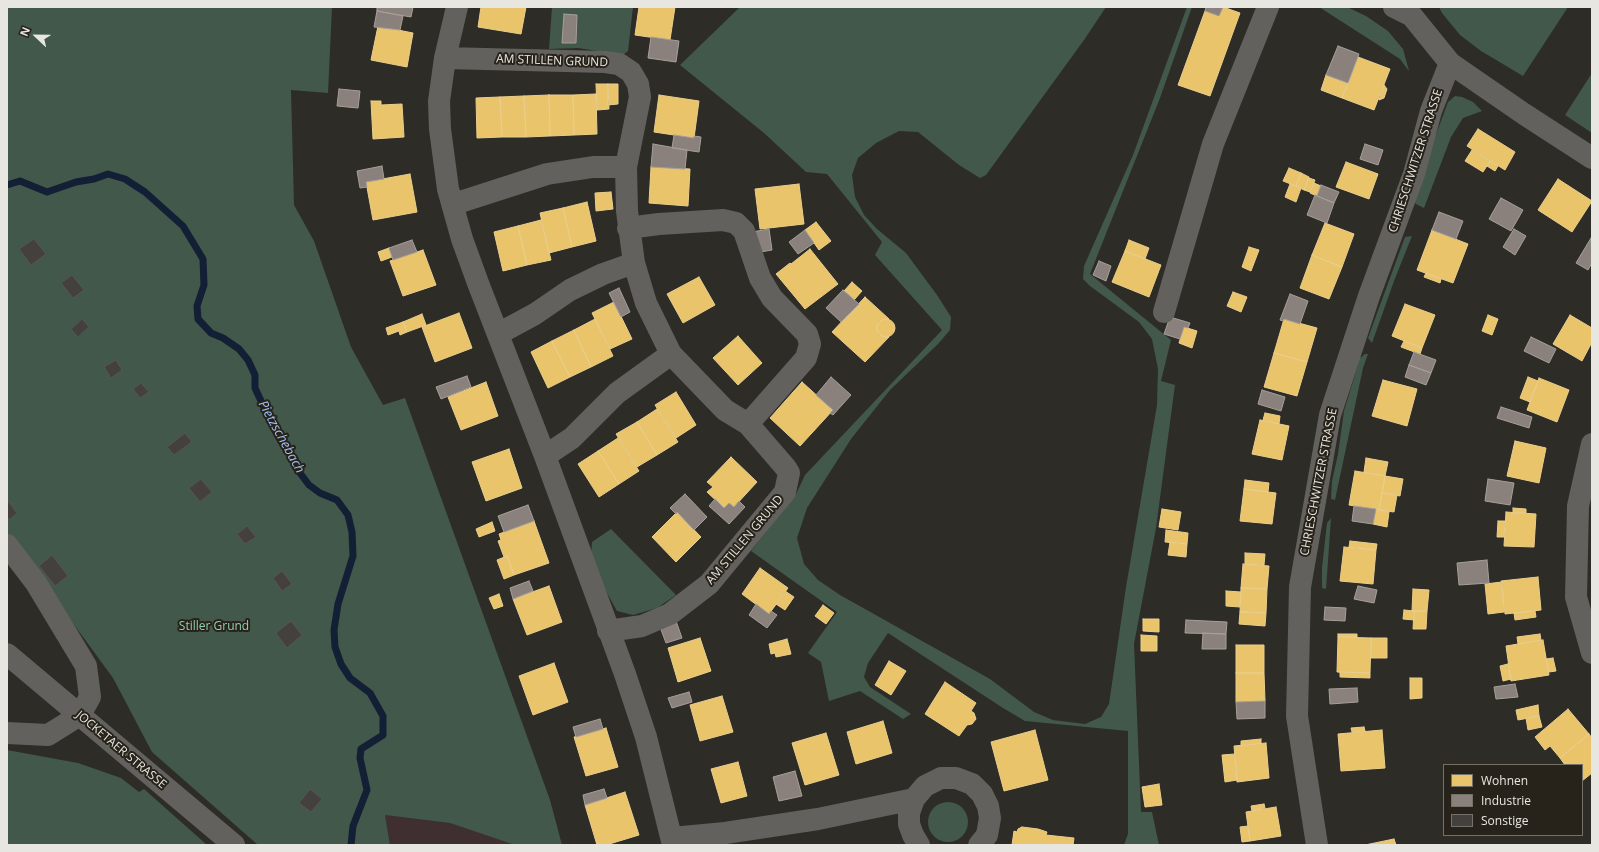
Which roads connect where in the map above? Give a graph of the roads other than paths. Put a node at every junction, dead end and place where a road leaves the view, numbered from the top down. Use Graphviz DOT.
graph roads {
  1 [pos="457,7"];
  2 [pos="1268,7"];
  3 [pos="1405,10"];
  4 [pos="445,58"];
  5 [pos="1450,63"];
  6 [pos="1592,158"];
  7 [pos="626,167"];
  8 [pos="454,204"];
  9 [pos="628,228"];
  10 [pos="634,263"];
  11 [pos="1164,312"];
  12 [pos="498,334"];
  13 [pos="671,354"];
  14 [pos="748,424"];
  15 [pos="1592,444"];
  16 [pos="545,456"];
  17 [pos="7,545"];
  18 [pos="608,631"];
  19 [pos="1592,653"];
  20 [pos="7,654"];
  21 [pos="80,715"];
  22 [pos="7,733"];
  23 [pos="914,799"];
  24 [pos="672,841"];
  25 [pos="234,845"];
  26 [pos="919,845"];
  27 [pos="979,845"];
  28 [pos="1317,845"];
  1 -- 4 [label="street"];
  2 -- 11 [label="street"];
  3 -- 5 [label="street"];
  4 -- 7 [label="street, AM STILLEN GRUND"];
  4 -- 8 [label="street"];
  5 -- 6 [label="street"];
  5 -- 28 [label="street, CHRIESCHWITZER STRASSE"];
  7 -- 8 [label="street"];
  7 -- 9 [label="street, AM STILLEN GRUND"];
  8 -- 12 [label="street"];
  9 -- 10 [label="street, AM STILLEN GRUND"];
  9 -- 14 [label="street"];
  10 -- 12 [label="street"];
  10 -- 13 [label="street, AM STILLEN GRUND"];
  12 -- 16 [label="street"];
  13 -- 14 [label="street, AM STILLEN GRUND"];
  13 -- 16 [label="street"];
  14 -- 18 [label="street, AM STILLEN GRUND"];
  15 -- 19 [label="street"];
  16 -- 18 [label="street"];
  17 -- 21 [label="street"];
  18 -- 24 [label="street"];
  20 -- 21 [label="street, JOCKETAER STRASSE"];
  21 -- 22 [label="street"];
  21 -- 25 [label="street, JOCKETAER STRASSE"];
  23 -- 24 [label="street"];
  23 -- 26 [label="street"];
  23 -- 27 [label="street"];
}
